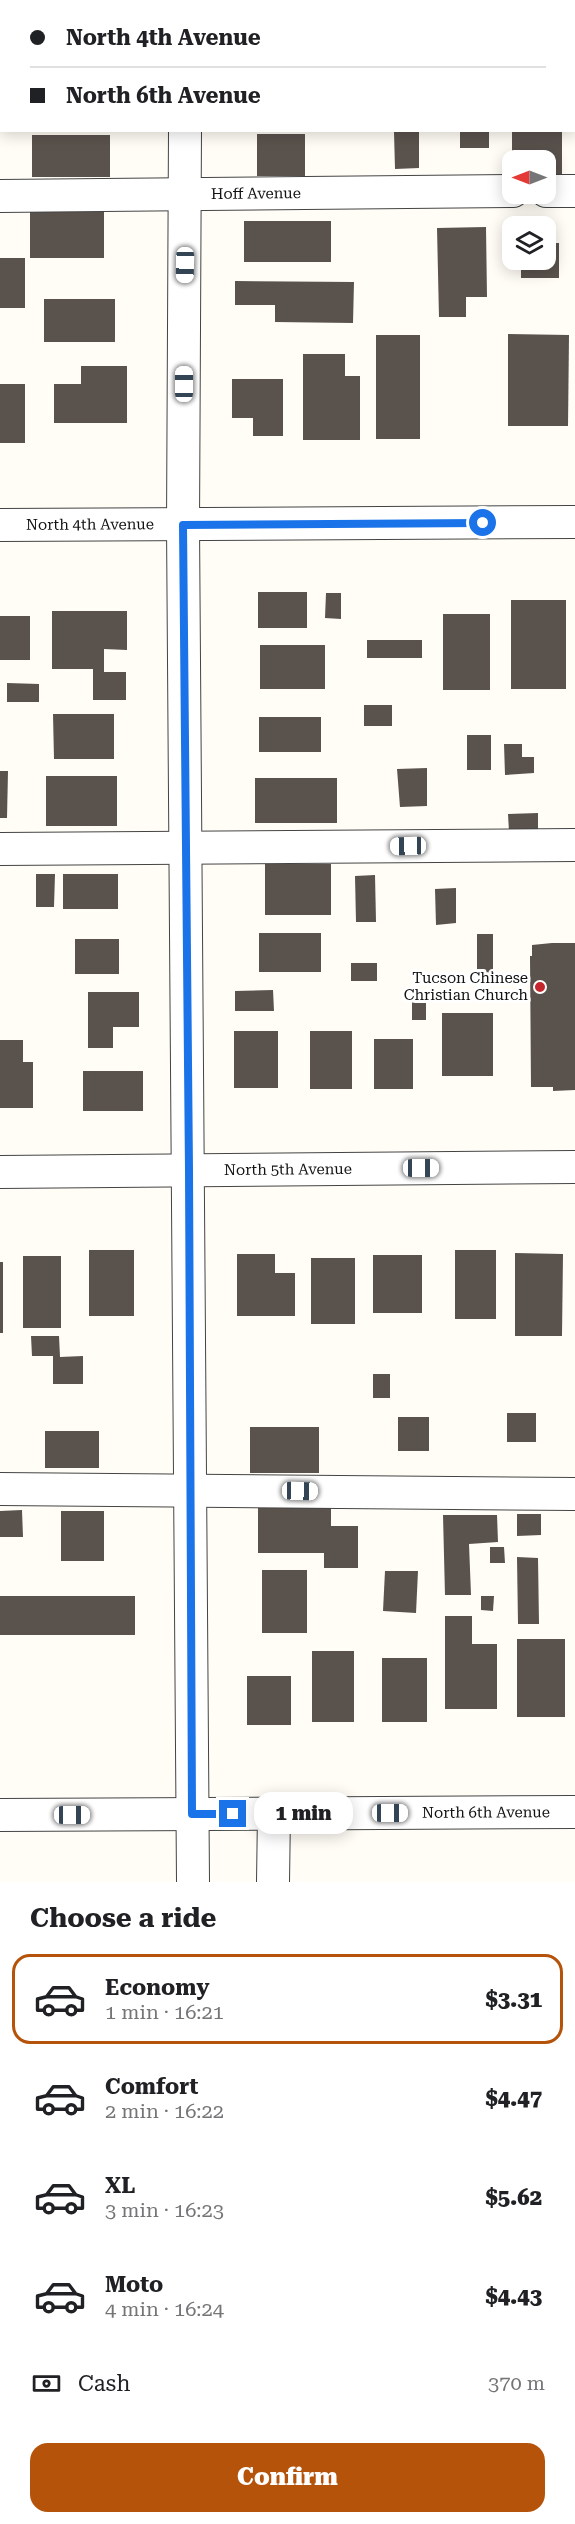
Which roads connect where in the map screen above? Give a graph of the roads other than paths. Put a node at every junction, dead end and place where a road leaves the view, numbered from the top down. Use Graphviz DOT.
graph roads {
  1 [pos="185,132"];
  2 [pos="502,191"];
  3 [pos="556,191"];
  4 [pos="575,191"];
  5 [pos="186,193"];
  6 [pos="0,196"];
  7 [pos="575,522"];
  8 [pos="0,525"];
  9 [pos="183,525"];
  10 [pos="575,844"];
  11 [pos="0,849"];
  12 [pos="185,849"];
  13 [pos="575,1167"];
  14 [pos="189,1170"];
  15 [pos="0,1172"];
  16 [pos="0,1489"];
  17 [pos="190,1490"];
  18 [pos="575,1494"];
  19 [pos="575,1812"];
  20 [pos="274,1813"];
  21 [pos="192,1814"];
  22 [pos="0,1815"];
  23 [pos="193,1882"];
  24 [pos="273,1882"];
  1 -- 5 [label="street"];
  2 -- 5 [label="street, Hoff Avenue"];
  3 -- 4 [label="street"];
  5 -- 6 [label="street, Hoff Avenue"];
  5 -- 9 [label="street"];
  7 -- 9 [label="street, North 4th Avenue"];
  8 -- 9 [label="street, North 4th Avenue"];
  9 -- 12 [label="street"];
  10 -- 12 [label="street"];
  11 -- 12 [label="street"];
  12 -- 14 [label="street"];
  13 -- 14 [label="street, North 5th Avenue"];
  14 -- 15 [label="street, North 5th Avenue"];
  14 -- 17 [label="street"];
  16 -- 17 [label="street"];
  17 -- 18 [label="street"];
  17 -- 21 [label="street"];
  19 -- 20 [label="street, North 6th Avenue"];
  20 -- 21 [label="street, North 6th Avenue"];
  20 -- 24 [label="street"];
  21 -- 22 [label="street, North 6th Avenue"];
  21 -- 23 [label="street"];
}
